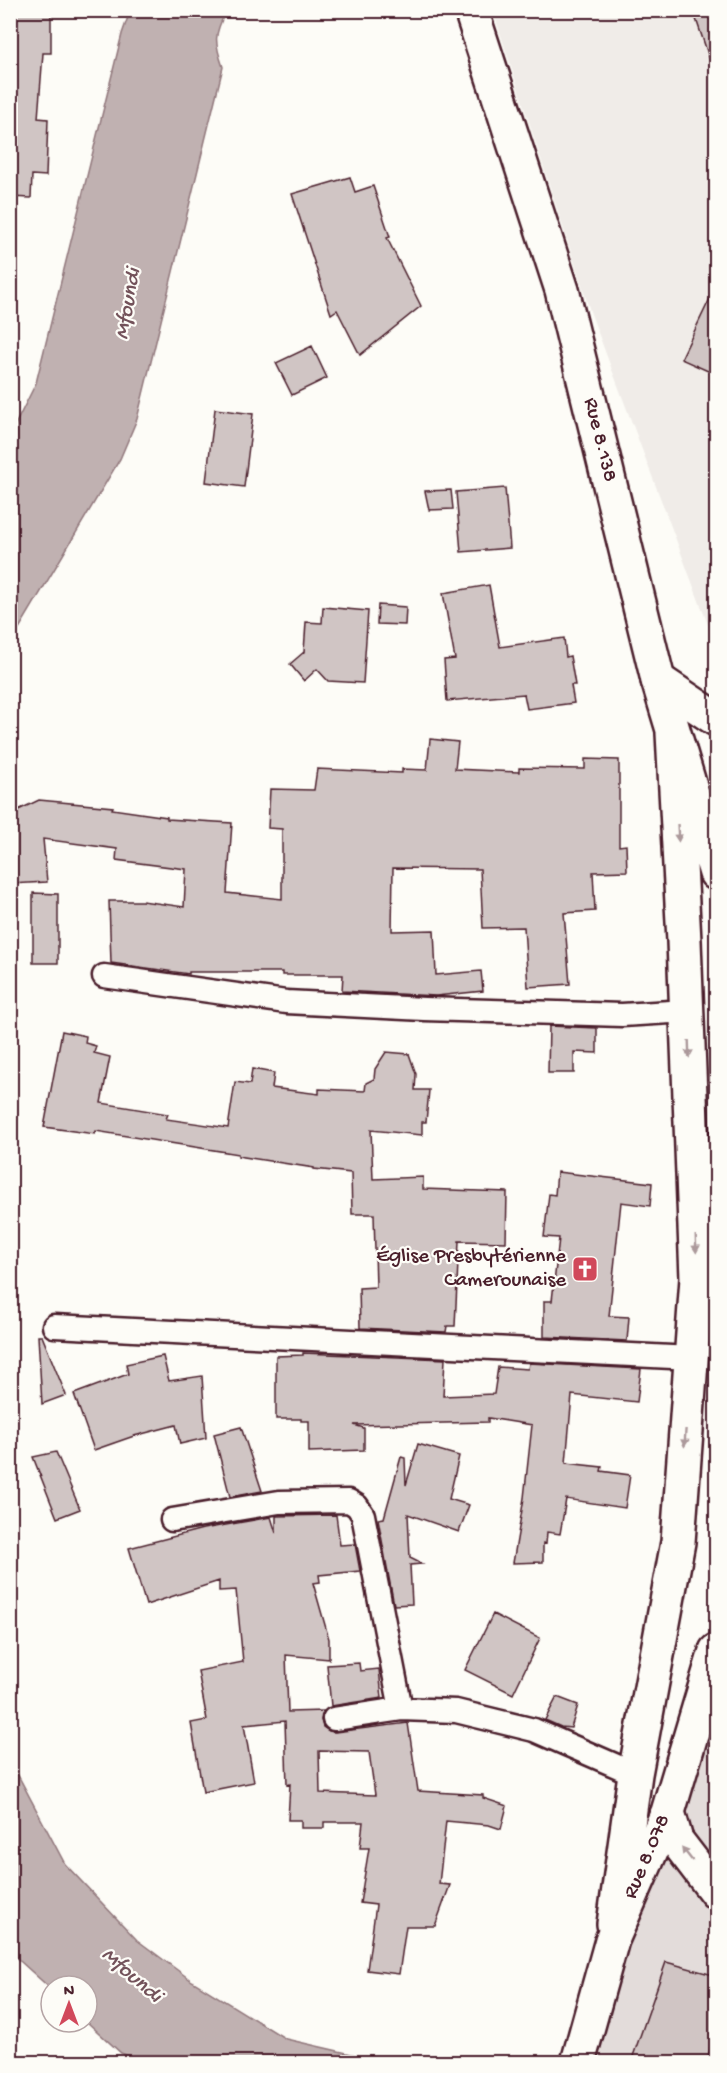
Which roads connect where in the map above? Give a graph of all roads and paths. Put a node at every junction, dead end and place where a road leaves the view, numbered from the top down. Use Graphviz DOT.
graph roads {
  1 [pos="471,10"];
  2 [pos="658,680"];
  3 [pos="717,718"];
  4 [pos="673,733"];
  5 [pos="717,873"];
  6 [pos="104,976"];
  7 [pos="687,1011"];
  8 [pos="54,1326"];
  9 [pos="692,1358"];
  10 [pos="172,1520"];
  11 [pos="717,1651"];
  12 [pos="401,1709"];
  13 [pos="334,1719"];
  14 [pos="635,1774"];
  15 [pos="668,1812"];
  16 [pos="717,1892"];
  17 [pos="612,1940"];
  18 [pos="579,2055"];
  1 -- 2 [label="main road, Rue 8.138"];
  2 -- 3 [label="main road"];
  2 -- 4 [label="main road, Rue 8.138"];
  4 -- 5 [label="main road, Rue 8.138"];
  4 -- 7 [label="main road, one-way"];
  6 -- 7 [label="street"];
  7 -- 9 [label="main road, one-way"];
  8 -- 9 [label="street"];
  9 -- 14 [label="main road, one-way"];
  10 -- 12 [label="street"];
  11 -- 15 [label="main road, Rue 8.078"];
  12 -- 13 [label="street"];
  12 -- 14 [label="street"];
  14 -- 17 [label="main road"];
  16 -- 15 [label="main road, one-way"];
  15 -- 17 [label="main road, Rue 8.078"];
  17 -- 18 [label="main road, Rue 8.078"];
}
